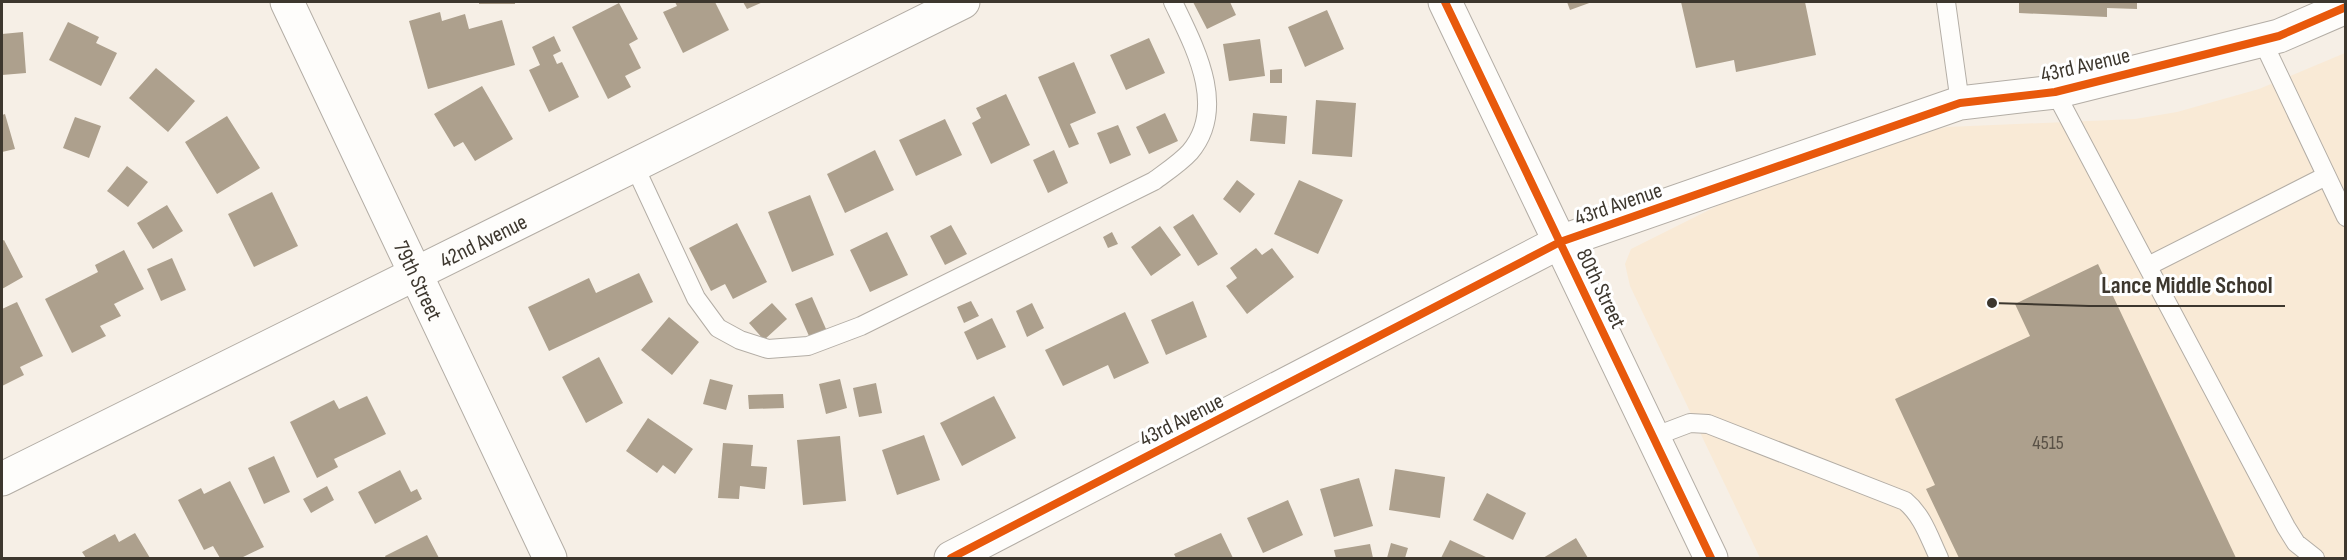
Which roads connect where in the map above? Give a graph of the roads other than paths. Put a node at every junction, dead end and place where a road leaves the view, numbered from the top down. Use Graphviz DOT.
graph roads {
  1 [pos="287,2"];
  2 [pos="963,2"];
  3 [pos="1173,2"];
  4 [pos="1445,2"];
  5 [pos="1946,2"];
  6 [pos="2346,7"];
  7 [pos="2262,40"];
  8 [pos="2055,92"];
  9 [pos="1960,103"];
  10 [pos="634,165"];
  11 [pos="2326,176"];
  12 [pos="2346,217"];
  13 [pos="1560,242"];
  14 [pos="2148,266"];
  15 [pos="416,273"];
  16 [pos="1653,437"];
  17 [pos="2,479"];
  18 [pos="550,558"];
  19 [pos="951,558"];
  20 [pos="1711,558"];
  21 [pos="1939,558"];
  22 [pos="2315,558"];
  1 -- 15 [label="street, 79th Street"];
  2 -- 10 [label="street, 42nd Avenue"];
  3 -- 10 [label="lane"];
  4 -- 13 [label="street, 80th Street"];
  5 -- 9 [label="lane"];
  6 -- 7 [label="street, 43rd Avenue"];
  7 -- 8 [label="street, 43rd Avenue"];
  7 -- 11 [label="lane"];
  8 -- 9 [label="street, 43rd Avenue"];
  8 -- 14 [label="lane"];
  9 -- 13 [label="street, 43rd Avenue"];
  10 -- 15 [label="street, 42nd Avenue"];
  11 -- 12 [label="lane"];
  11 -- 14 [label="lane"];
  13 -- 16 [label="street, 80th Street"];
  13 -- 19 [label="street, 43rd Avenue"];
  14 -- 22 [label="lane"];
  15 -- 17 [label="street, 42nd Avenue"];
  15 -- 18 [label="street, 79th Street"];
  16 -- 20 [label="street, 80th Street"];
  16 -- 21 [label="lane"];
}
